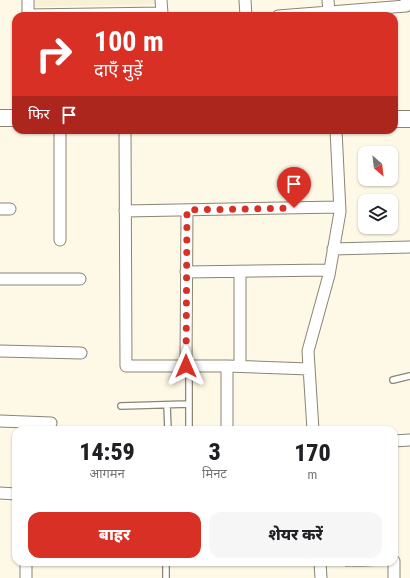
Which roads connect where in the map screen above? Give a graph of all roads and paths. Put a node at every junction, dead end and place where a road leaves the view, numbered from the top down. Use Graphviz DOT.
graph roads {
  1 [pos="28,0"];
  2 [pos="161,0"];
  3 [pos="245,0"];
  4 [pos="328,0"];
  5 [pos="406,0"];
  6 [pos="28,12"];
  7 [pos="162,12"];
  8 [pos="246,12"];
  9 [pos="329,12"];
  10 [pos="0,118"];
  11 [pos="12,118"];
  12 [pos="398,119"];
  13 [pos="410,119"];
  14 [pos="60,134"];
  15 [pos="124,134"];
  16 [pos="336,134"];
  17 [pos="340,207"];
  18 [pos="187,210"];
  19 [pos="125,211"];
  20 [pos="60,240"];
  21 [pos="410,247"];
  22 [pos="333,249"];
  23 [pos="329,270"];
  24 [pos="240,271"];
  25 [pos="186,272"];
  26 [pos="0,278"];
  27 [pos="80,279"];
  28 [pos="0,352"];
  29 [pos="81,353"];
  30 [pos="187,366"];
  31 [pos="227,366"];
  32 [pos="240,366"];
  33 [pos="309,369"];
  34 [pos="410,376"];
  35 [pos="393,380"];
  36 [pos="189,404"];
  37 [pos="168,405"];
  38 [pos="121,406"];
  39 [pos="0,421"];
  40 [pos="51,423"];
  41 [pos="168,426"];
  42 [pos="189,426"];
  43 [pos="227,426"];
  44 [pos="313,426"];
  45 [pos="410,440"];
  46 [pos="398,441"];
  47 [pos="0,494"];
  48 [pos="12,494"];
  49 [pos="26,566"];
  50 [pos="166,566"];
  51 [pos="320,566"];
  52 [pos="394,566"];
  53 [pos="26,578"];
  54 [pos="166,578"];
  55 [pos="321,578"];
  56 [pos="394,578"];
  1 -- 6 [label="street"];
  2 -- 7 [label="street"];
  3 -- 8 [label="street"];
  4 -- 9 [label="street"];
  5 -- 9 [label="street"];
  10 -- 11 [label="street"];
  12 -- 13 [label="street"];
  14 -- 20 [label="street"];
  15 -- 19 [label="street"];
  16 -- 17 [label="street"];
  17 -- 18 [label="street"];
  17 -- 22 [label="street"];
  18 -- 19 [label="street"];
  18 -- 25 [label="street"];
  19 -- 30 [label="street"];
  21 -- 22 [label="street"];
  22 -- 23 [label="street"];
  23 -- 24 [label="street"];
  23 -- 33 [label="street"];
  24 -- 25 [label="street"];
  24 -- 32 [label="street"];
  25 -- 30 [label="street"];
  26 -- 27 [label="street"];
  28 -- 29 [label="street"];
  30 -- 31 [label="street"];
  30 -- 36 [label="lane"];
  31 -- 32 [label="street"];
  31 -- 43 [label="street"];
  32 -- 33 [label="street"];
  33 -- 44 [label="street"];
  34 -- 35 [label="lane"];
  36 -- 37 [label="lane"];
  36 -- 42 [label="lane"];
  37 -- 38 [label="lane"];
  37 -- 41 [label="lane"];
  39 -- 40 [label="street"];
  45 -- 46 [label="street"];
  47 -- 48 [label="street"];
  49 -- 53 [label="street"];
  50 -- 54 [label="lane"];
  51 -- 55 [label="street"];
  52 -- 56 [label="street"];
}
